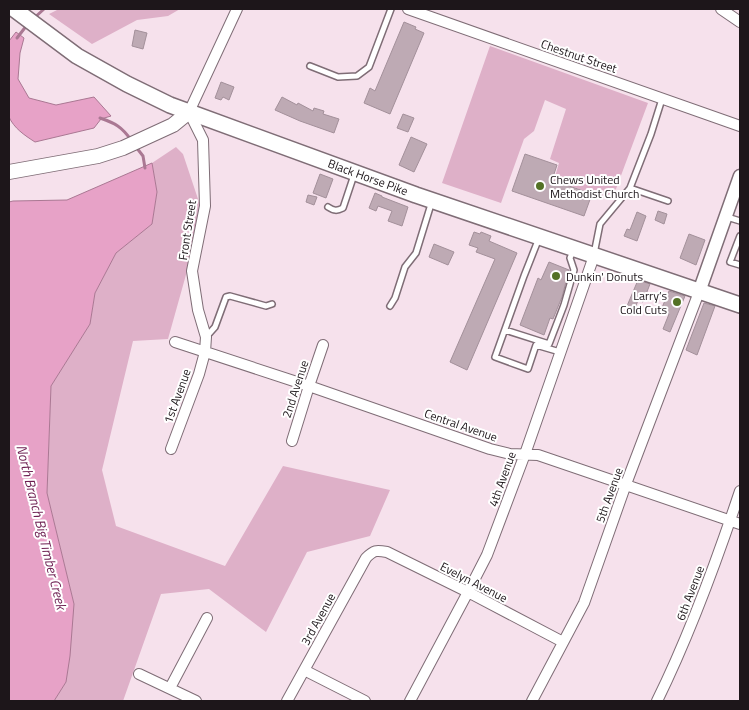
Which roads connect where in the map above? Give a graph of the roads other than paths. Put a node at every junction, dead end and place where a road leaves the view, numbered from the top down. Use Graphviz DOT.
graph roads {
  1 [pos="237,9"];
  2 [pos="391,9"];
  3 [pos="408,9"];
  4 [pos="721,9"];
  5 [pos="16,10"];
  6 [pos="740,22"];
  7 [pos="310,66"];
  8 [pos="662,98"];
  9 [pos="190,112"];
  10 [pos="740,126"];
  11 [pos="9,172"];
  12 [pos="355,173"];
  13 [pos="740,176"];
  14 [pos="630,188"];
  15 [pos="433,201"];
  16 [pos="668,201"];
  17 [pos="328,207"];
  18 [pos="726,216"];
  19 [pos="740,221"];
  20 [pos="740,236"];
  21 [pos="540,237"];
  22 [pos="573,249"];
  23 [pos="594,256"];
  24 [pos="740,265"];
  25 [pos="699,292"];
  26 [pos="272,304"];
  27 [pos="740,305"];
  28 [pos="390,306"];
  29 [pos="505,330"];
  30 [pos="206,337"];
  31 [pos="175,342"];
  32 [pos="537,343"];
  33 [pos="323,345"];
  34 [pos="205,352"];
  35 [pos="560,352"];
  36 [pos="309,386"];
  37 [pos="292,440"];
  38 [pos="171,449"];
  39 [pos="524,454"];
  40 [pos="626,484"];
  41 [pos="740,492"];
  42 [pos="735,522"];
  43 [pos="372,551"];
  44 [pos="468,592"];
  45 [pos="207,618"];
  46 [pos="562,642"];
  47 [pos="304,670"];
  48 [pos="139,674"];
  49 [pos="170,688"];
  50 [pos="196,701"];
  51 [pos="287,701"];
  52 [pos="365,701"];
  53 [pos="410,701"];
  54 [pos="532,701"];
  55 [pos="657,701"];
  1 -- 9 [label="street"];
  2 -- 7 [label="lane"];
  3 -- 8 [label="street, Chestnut Street"];
  4 -- 6 [label="street"];
  5 -- 9 [label="main road, Black Horse Pike"];
  8 -- 10 [label="street, Chestnut Street"];
  8 -- 14 [label="lane"];
  9 -- 11 [label="main road"];
  9 -- 12 [label="main road, Black Horse Pike"];
  9 -- 30 [label="street, Front Street"];
  12 -- 15 [label="main road, Black Horse Pike"];
  12 -- 17 [label="lane"];
  13 -- 18 [label="street"];
  14 -- 16 [label="lane"];
  14 -- 23 [label="lane"];
  15 -- 21 [label="main road, Black Horse Pike"];
  15 -- 28 [label="lane"];
  18 -- 19 [label="lane"];
  18 -- 25 [label="street"];
  20 -- 24 [label="lane"];
  21 -- 22 [label="main road, Black Horse Pike"];
  21 -- 29 [label="lane"];
  22 -- 23 [label="main road, Black Horse Pike"];
  22 -- 32 [label="lane"];
  23 -- 25 [label="main road, Black Horse Pike"];
  23 -- 35 [label="street, 4th Avenue"];
  25 -- 27 [label="main road, Black Horse Pike"];
  25 -- 40 [label="street, 5th Avenue"];
  26 -- 30 [label="lane"];
  29 -- 32 [label="lane"];
  29 -- 32 [label="lane"];
  30 -- 34 [label="street, Front Street"];
  31 -- 34 [label="street, Central Avenue"];
  32 -- 35 [label="lane"];
  33 -- 36 [label="street, 2nd Avenue"];
  34 -- 36 [label="street, Central Avenue"];
  34 -- 38 [label="street, 1st Avenue"];
  35 -- 39 [label="street, 4th Avenue"];
  36 -- 37 [label="street, 2nd Avenue"];
  36 -- 39 [label="street, Central Avenue"];
  39 -- 40 [label="street, Central Avenue"];
  39 -- 44 [label="street, 4th Avenue"];
  40 -- 42 [label="street, Central Avenue"];
  40 -- 46 [label="street, 5th Avenue"];
  41 -- 42 [label="street, 6th Avenue"];
  42 -- 55 [label="street, 6th Avenue"];
  43 -- 44 [label="street, Evelyn Avenue"];
  43 -- 47 [label="street, 3rd Avenue"];
  44 -- 46 [label="street, Evelyn Avenue"];
  44 -- 53 [label="street, 4th Avenue"];
  45 -- 49 [label="street"];
  46 -- 54 [label="street, 5th Avenue"];
  47 -- 51 [label="street, 3rd Avenue"];
  47 -- 52 [label="street"];
  48 -- 49 [label="street"];
  49 -- 50 [label="street"];
}
